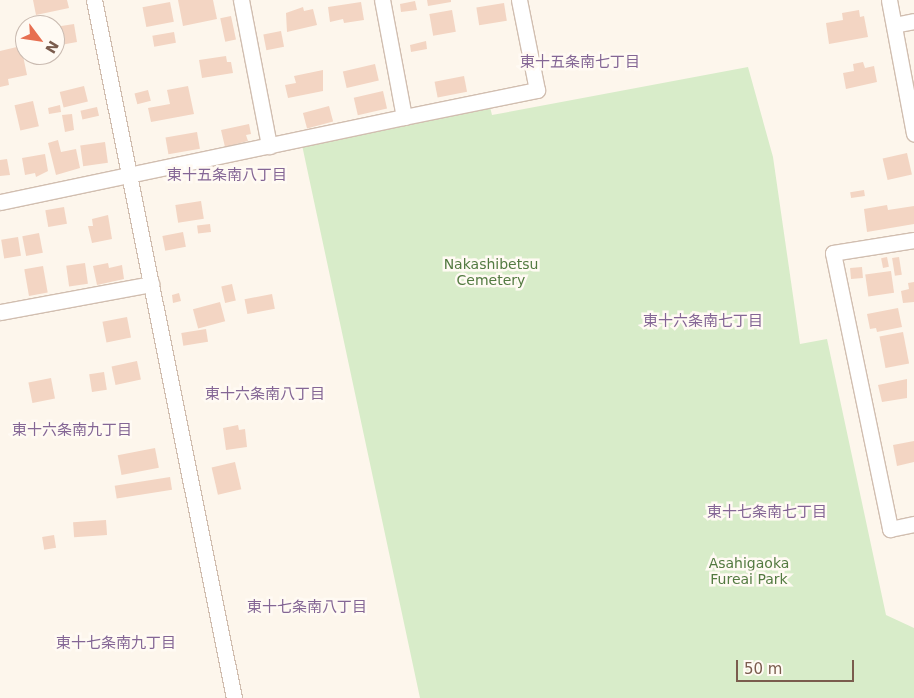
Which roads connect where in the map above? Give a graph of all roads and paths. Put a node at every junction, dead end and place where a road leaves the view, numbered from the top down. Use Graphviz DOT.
graph roads {
  1 [pos="94,0"];
  2 [pos="241,0"];
  3 [pos="382,0"];
  4 [pos="519,0"];
  5 [pos="889,0"];
  6 [pos="914,21"];
  7 [pos="894,25"];
  8 [pos="404,117"];
  9 [pos="914,134"];
  10 [pos="269,146"];
  11 [pos="130,175"];
  12 [pos="0,202"];
  13 [pos="914,240"];
  14 [pos="151,284"];
  15 [pos="0,312"];
  16 [pos="914,524"];
  17 [pos="234,698"];
  1 -- 11 [label="street"];
  2 -- 10 [label="street"];
  3 -- 8 [label="street"];
  4 -- 8 [label="street"];
  5 -- 7 [label="street"];
  6 -- 7 [label="street"];
  7 -- 9 [label="street"];
  8 -- 10 [label="street"];
  10 -- 11 [label="street"];
  11 -- 12 [label="street"];
  11 -- 14 [label="street"];
  13 -- 16 [label="street"];
  14 -- 15 [label="street"];
  14 -- 17 [label="street"];
}
